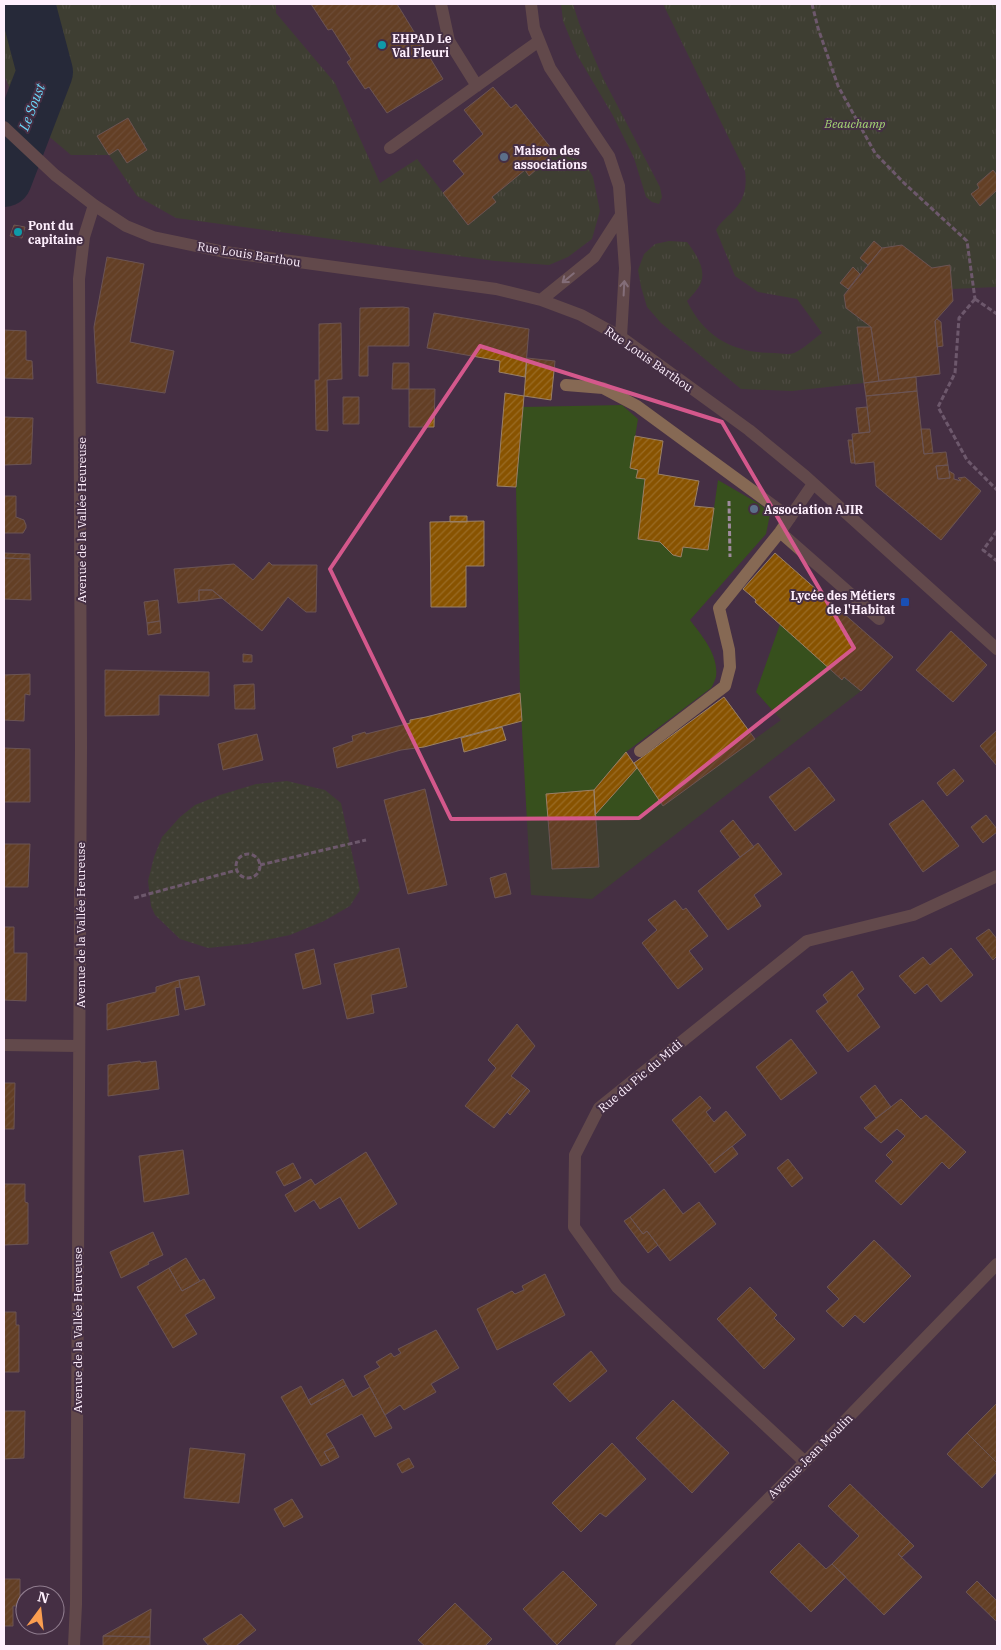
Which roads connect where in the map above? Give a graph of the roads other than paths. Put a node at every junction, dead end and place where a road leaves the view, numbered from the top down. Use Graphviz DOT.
graph roads {
  1 [pos="441,4"];
  2 [pos="531,4"];
  3 [pos="539,41"];
  4 [pos="477,86"];
  5 [pos="4,127"];
  6 [pos="390,148"];
  7 [pos="94,206"];
  8 [pos="621,216"];
  9 [pos="541,300"];
  10 [pos="621,337"];
  11 [pos="566,385"];
  12 [pos="813,484"];
  13 [pos="790,518"];
  14 [pos="780,532"];
  15 [pos="879,619"];
  16 [pos="997,648"];
  17 [pos="640,751"];
  18 [pos="997,876"];
  19 [pos="4,1044"];
  20 [pos="79,1046"];
  21 [pos="997,1264"];
  22 [pos="804,1462"];
  23 [pos="74,1646"];
  24 [pos="621,1646"];
  1 -- 4 [label="street"];
  2 -- 3 [label="street"];
  3 -- 4 [label="street"];
  3 -- 8 [label="street"];
  4 -- 6 [label="street"];
  5 -- 7 [label="street, Rue Louis Barthou"];
  7 -- 9 [label="street, Rue Louis Barthou"];
  7 -- 20 [label="street, Avenue de la Vallée Heureuse"];
  8 -- 9 [label="street, one-way"];
  10 -- 8 [label="street, one-way"];
  9 -- 10 [label="street, Rue Louis Barthou"];
  10 -- 12 [label="street, Rue Louis Barthou"];
  11 -- 13 [label="street"];
  12 -- 13 [label="street"];
  12 -- 16 [label="street, Rue Louis Barthou"];
  13 -- 14 [label="street"];
  14 -- 15 [label="street"];
  14 -- 17 [label="street"];
  18 -- 22 [label="street, Rue du Pic du Midi"];
  19 -- 20 [label="street"];
  20 -- 23 [label="street, Avenue de la Vallée Heureuse"];
  21 -- 22 [label="street, Avenue Jean Moulin"];
  22 -- 24 [label="street, Avenue Jean Moulin"];
}
